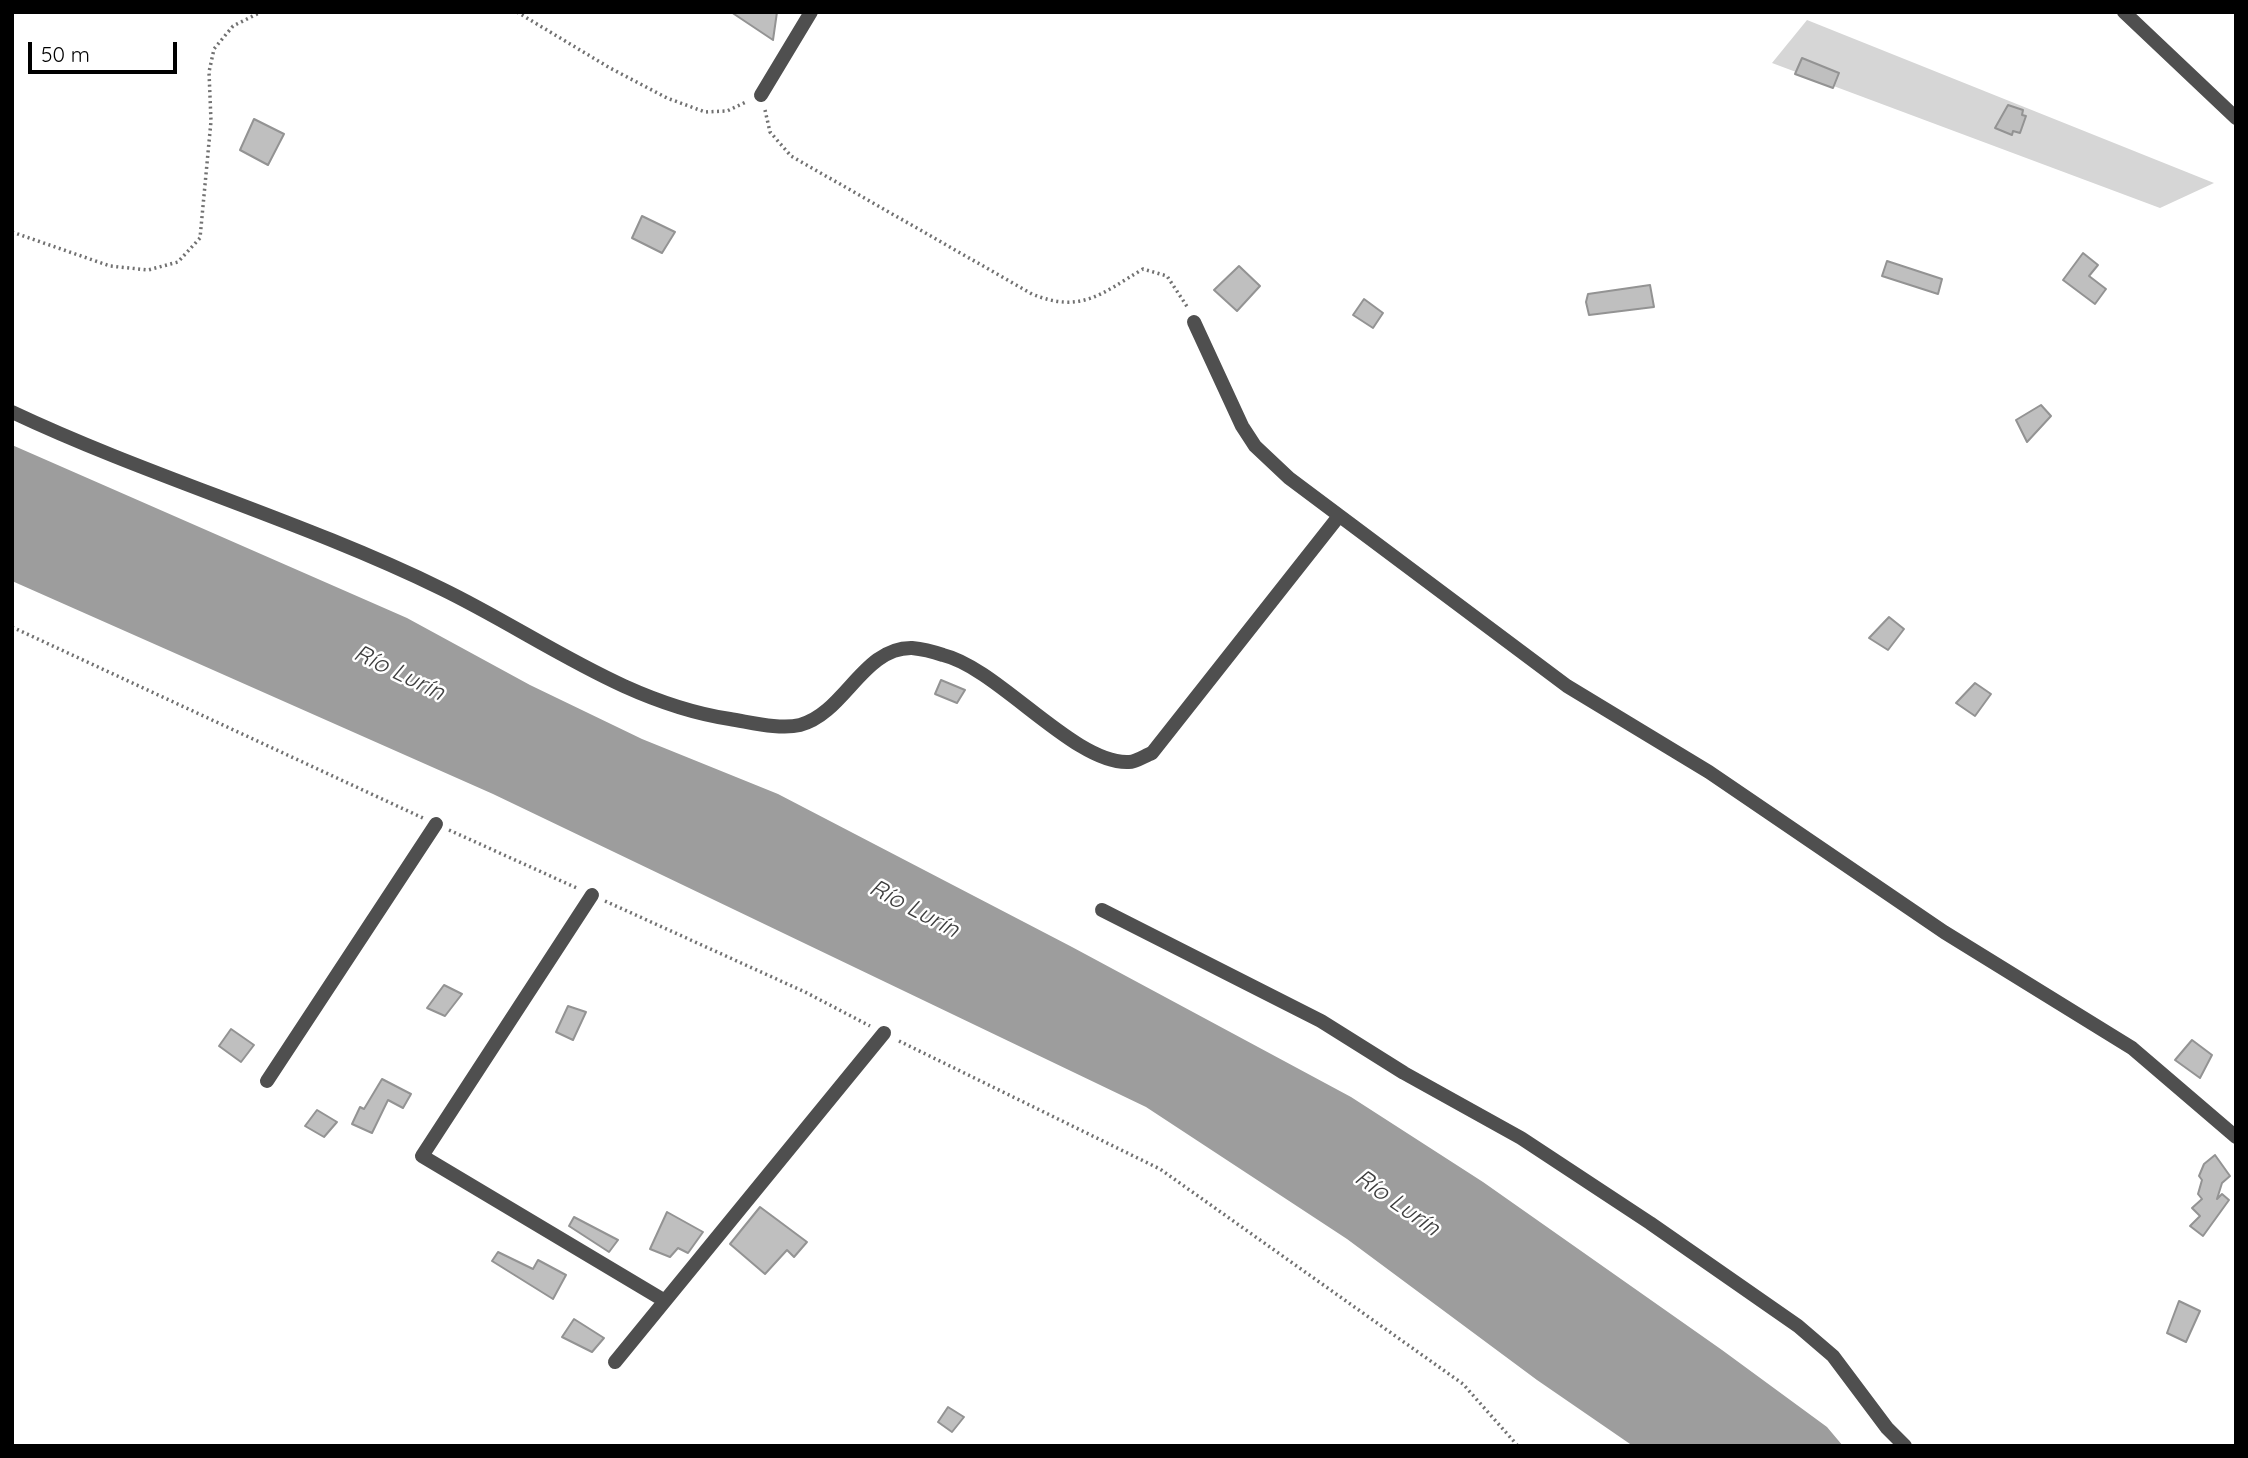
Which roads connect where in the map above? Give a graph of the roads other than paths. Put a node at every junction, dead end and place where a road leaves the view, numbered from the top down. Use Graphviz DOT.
graph roads {
  1 [pos="811,12"];
  2 [pos="2124,12"];
  3 [pos="761,94"];
  4 [pos="2236,118"];
  5 [pos="1194,322"];
  6 [pos="12,412"];
  7 [pos="1339,516"];
  8 [pos="436,824"];
  9 [pos="592,895"];
  10 [pos="1102,910"];
  11 [pos="884,1033"];
  12 [pos="267,1080"];
  13 [pos="2236,1137"];
  14 [pos="665,1301"];
  15 [pos="615,1362"];
  16 [pos="1905,1446"];
  1 -- 3 [label="street"];
  2 -- 4 [label="street"];
  5 -- 7 [label="street"];
  6 -- 7 [label="street"];
  7 -- 13 [label="street"];
  8 -- 12 [label="street"];
  9 -- 14 [label="street"];
  10 -- 16 [label="street"];
  11 -- 14 [label="street"];
  14 -- 15 [label="street"];
}
